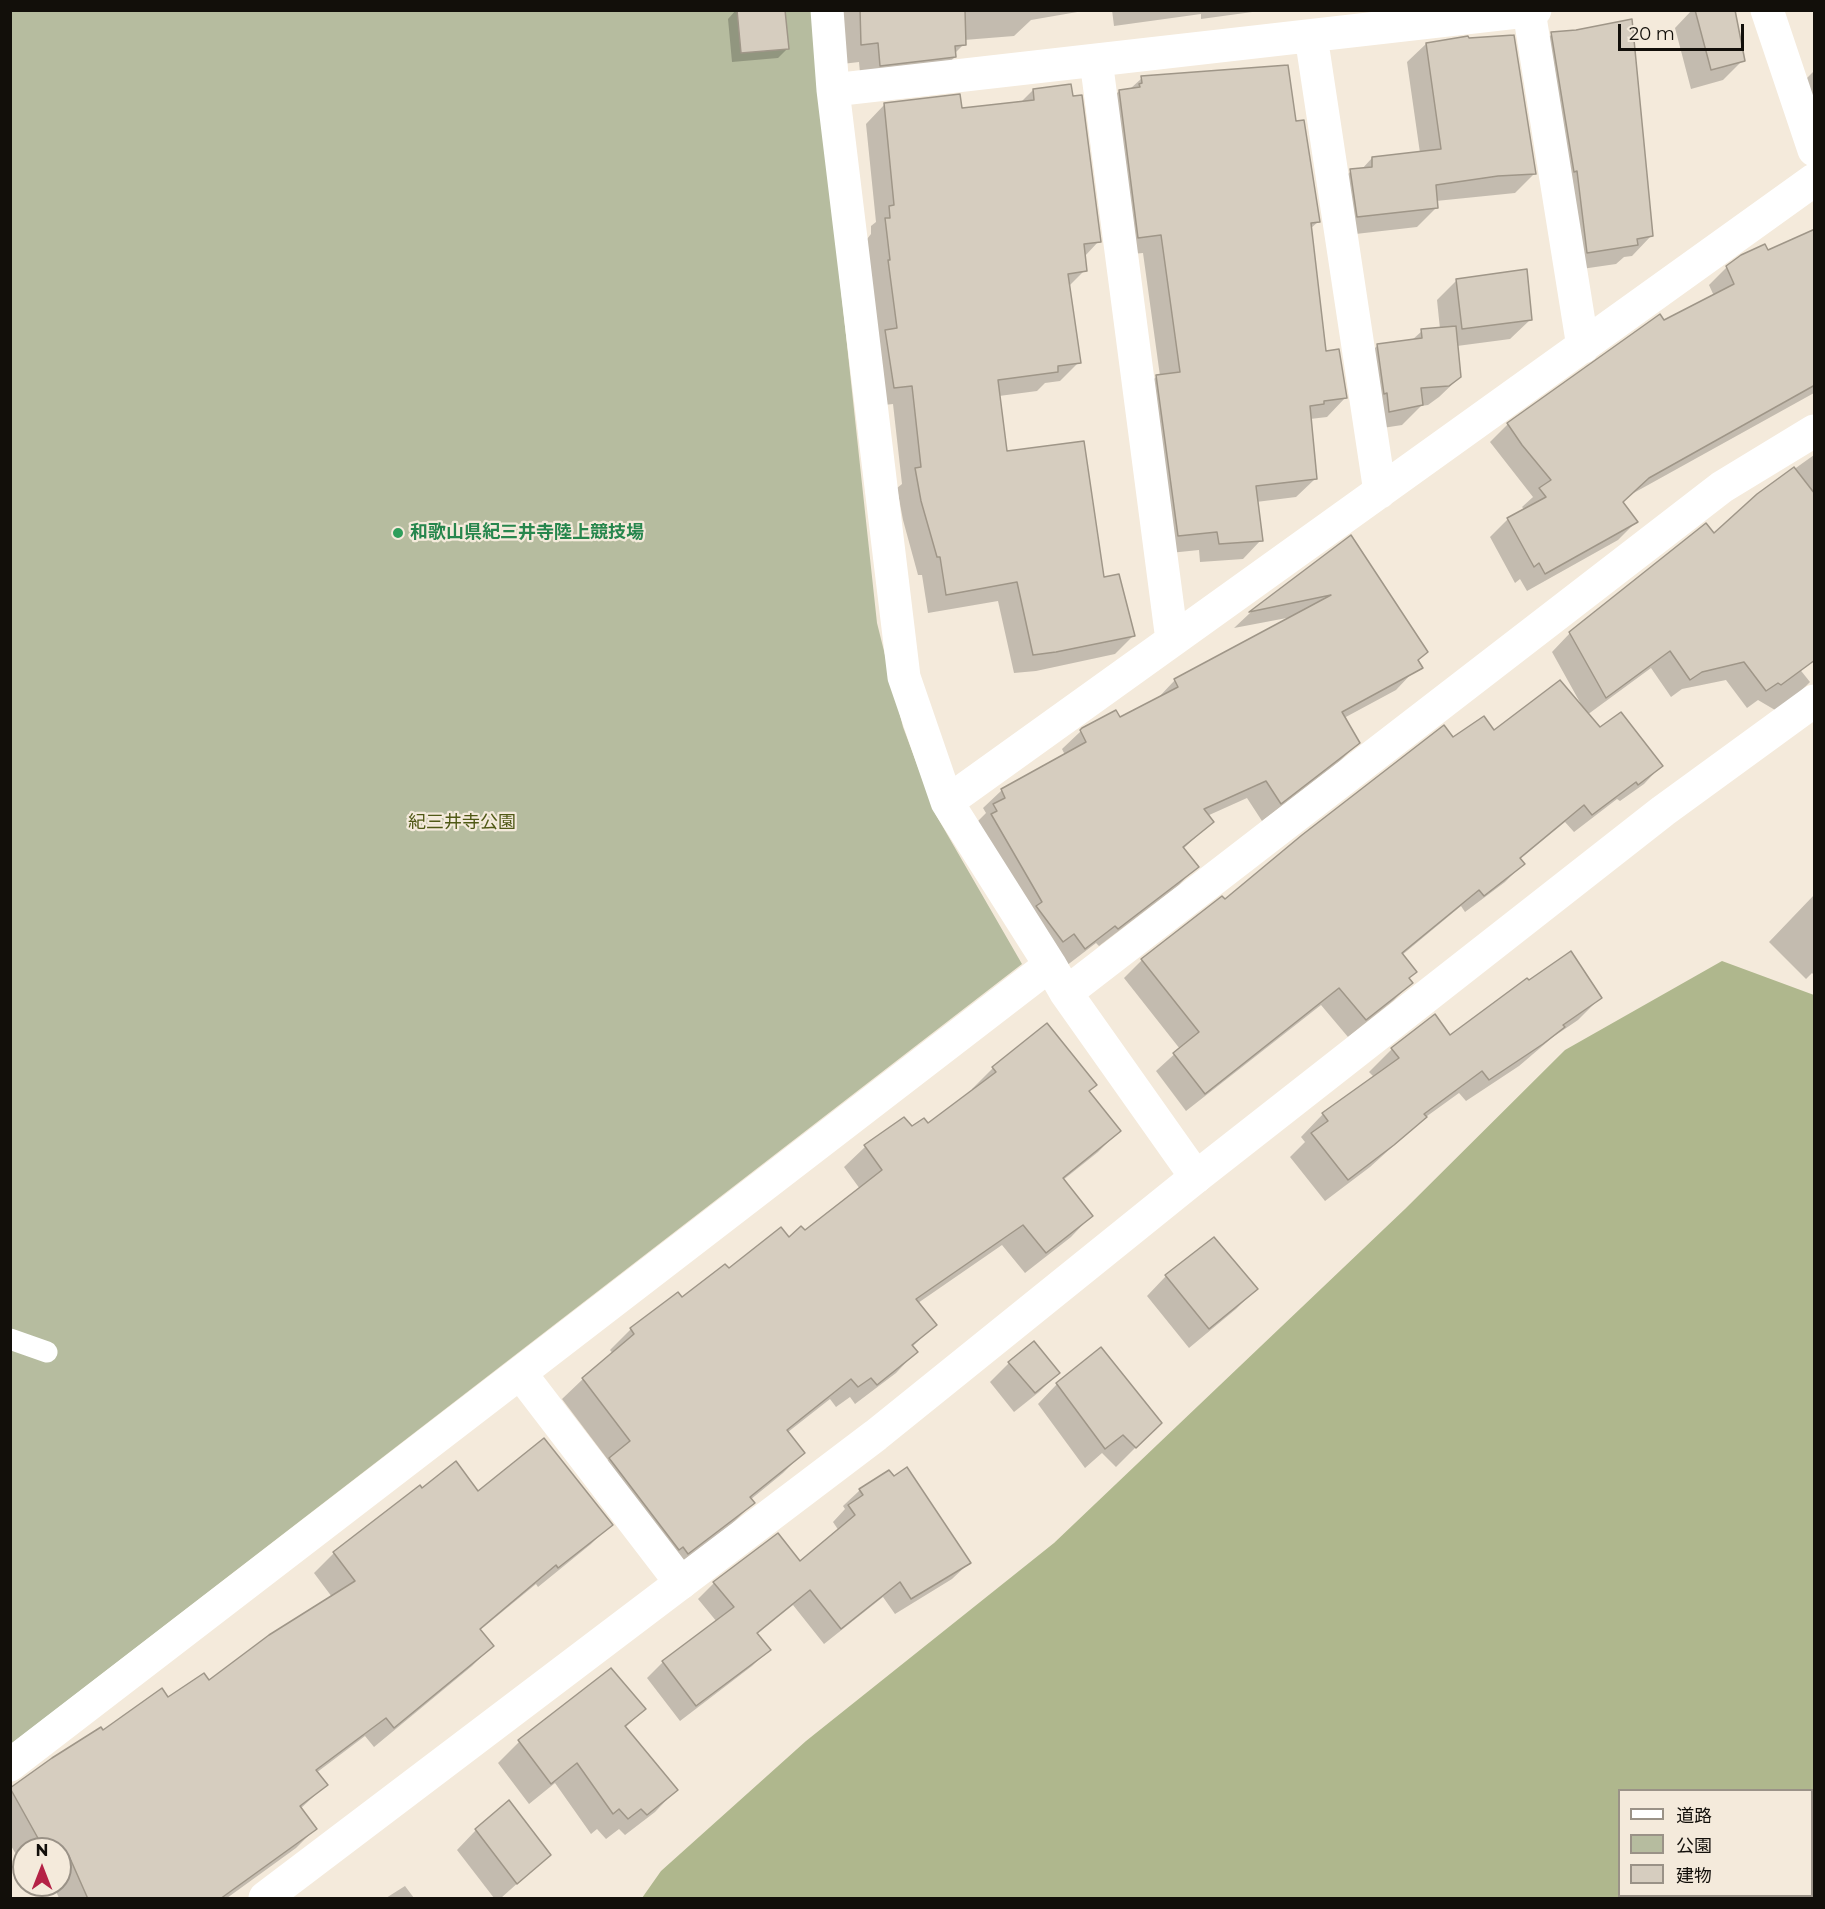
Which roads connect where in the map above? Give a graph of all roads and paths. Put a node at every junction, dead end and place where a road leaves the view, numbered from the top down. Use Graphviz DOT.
graph roads {
  1 [pos="826,10"];
  2 [pos="1535,10"];
  3 [pos="1767,10"];
  4 [pos="1529,11"];
  5 [pos="1311,36"];
  6 [pos="1096,60"];
  7 [pos="833,90"];
  8 [pos="1815,150"];
  9 [pos="1815,180"];
  10 [pos="1583,347"];
  11 [pos="1815,431"];
  12 [pos="1380,492"];
  13 [pos="1172,640"];
  14 [pos="1815,701"];
  15 [pos="947,802"];
  16 [pos="1050,965"];
  17 [pos="1066,993"];
  18 [pos="1196,1177"];
  19 [pos="10,1339"];
  20 [pos="47,1352"];
  21 [pos="520,1373"];
  22 [pos="681,1583"];
  23 [pos="10,1765"];
  24 [pos="265,1899"];
  1 -- 7 [label="street"];
  2 -- 4 [label="street"];
  3 -- 8 [label="street"];
  4 -- 5 [label="street"];
  4 -- 10 [label="street"];
  5 -- 6 [label="street"];
  5 -- 12 [label="street"];
  6 -- 7 [label="street"];
  6 -- 13 [label="street"];
  7 -- 15 [label="street"];
  9 -- 10 [label="street"];
  10 -- 12 [label="street"];
  11 -- 17 [label="street"];
  12 -- 13 [label="street"];
  13 -- 15 [label="street"];
  14 -- 18 [label="street"];
  15 -- 16 [label="street"];
  16 -- 17 [label="street"];
  16 -- 21 [label="street"];
  17 -- 18 [label="street"];
  18 -- 22 [label="street"];
  19 -- 20 [label="lane"];
  21 -- 22 [label="street"];
  21 -- 23 [label="street"];
  22 -- 24 [label="street"];
}
